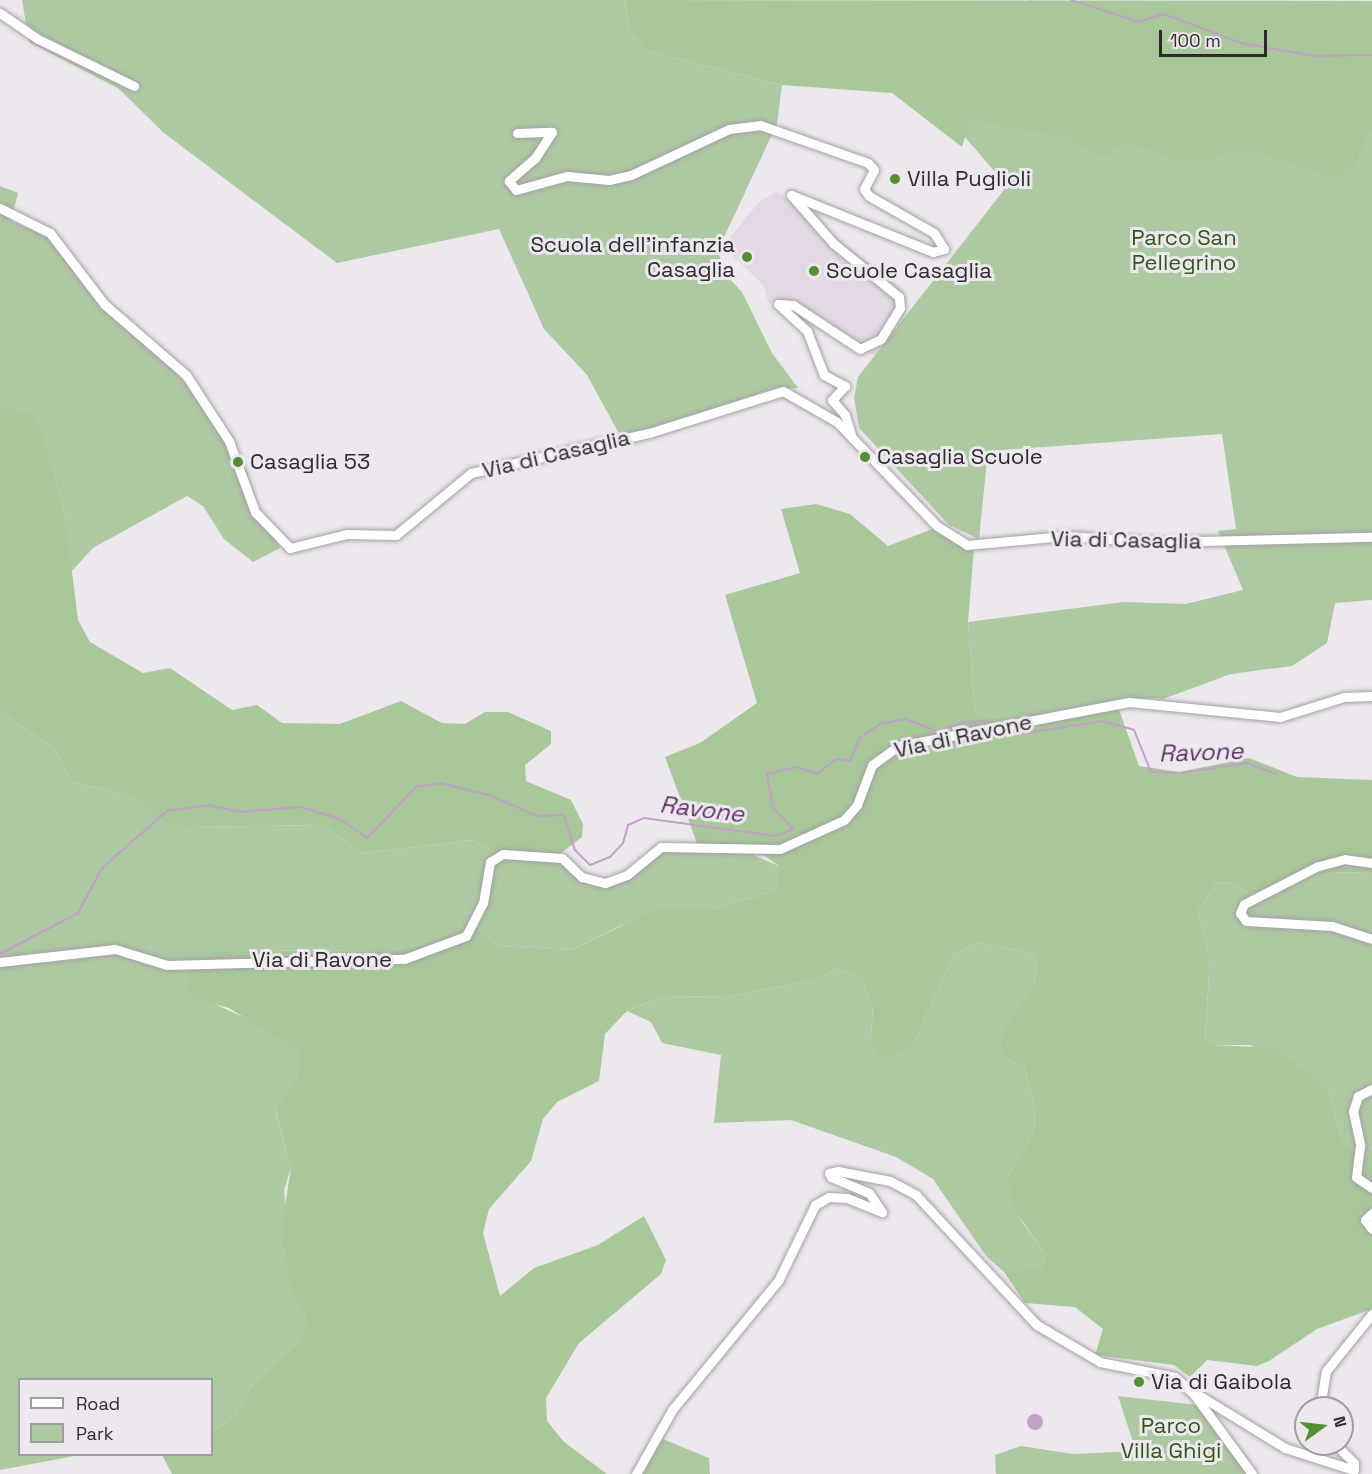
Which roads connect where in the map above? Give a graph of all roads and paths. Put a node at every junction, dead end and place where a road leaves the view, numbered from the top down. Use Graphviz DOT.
graph roads {
  1 [pos="0,13"];
  2 [pos="134,86"];
  3 [pos="517,133"];
  4 [pos="0,208"];
  5 [pos="852,438"];
  6 [pos="1372,537"];
  7 [pos="1372,696"];
  8 [pos="1372,863"];
  9 [pos="1372,939"];
  10 [pos="0,962"];
  11 [pos="1372,1089"];
  12 [pos="1372,1188"];
  13 [pos="1372,1213"];
  14 [pos="1372,1228"];
  15 [pos="1372,1314"];
  16 [pos="1192,1391"];
  17 [pos="1322,1396"];
  18 [pos="1294,1451"];
  19 [pos="1310,1456"];
  20 [pos="1347,1456"];
  21 [pos="636,1474"];
  22 [pos="1252,1474"];
  1 -- 2 [label="street"];
  3 -- 5 [label="street, Via di Casaglia"];
  4 -- 5 [label="street, Via di Casaglia"];
  5 -- 6 [label="street, Via di Casaglia"];
  7 -- 10 [label="street, Via di Ravone"];
  8 -- 9 [label="street"];
  11 -- 12 [label="street"];
  13 -- 14 [label="street"];
  15 -- 17 [label="street"];
  16 -- 18 [label="street"];
  16 -- 21 [label="street"];
  16 -- 22 [label="street"];
  19 -- 20 [label="street"];
}
